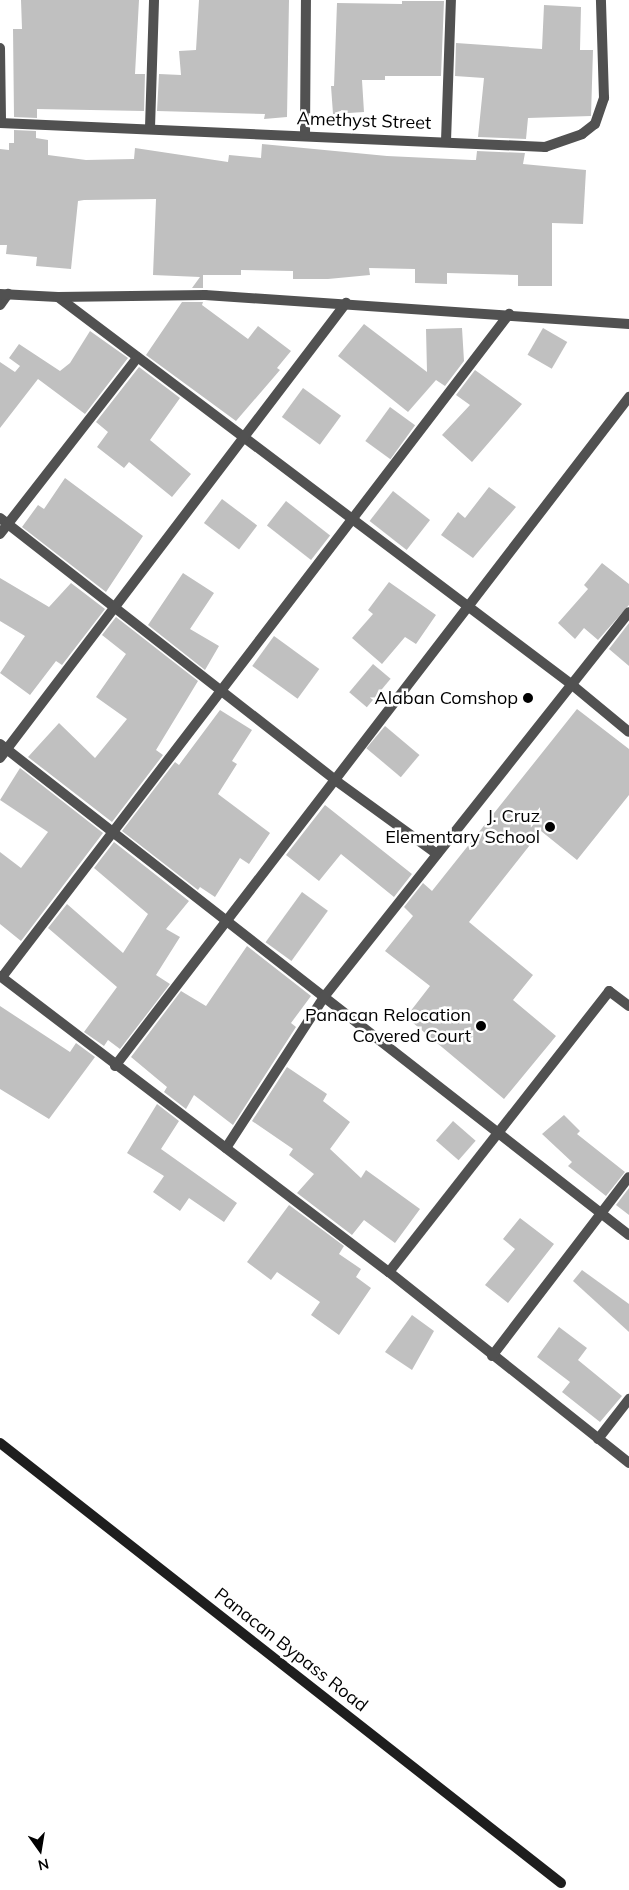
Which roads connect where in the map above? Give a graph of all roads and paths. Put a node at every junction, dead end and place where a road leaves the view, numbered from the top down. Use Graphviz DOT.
graph roads {
  1 [pos="154,0"];
  2 [pos="306,0"];
  3 [pos="451,0"];
  4 [pos="601,0"];
  5 [pos="0,48"];
  6 [pos="0,124"];
  7 [pos="150,128"];
  8 [pos="306,134"];
  9 [pos="446,141"];
  10 [pos="4,294"];
  11 [pos="58,297"];
  12 [pos="346,304"];
  13 [pos="0,305"];
  14 [pos="509,314"];
  15 [pos="629,324"];
  16 [pos="138,357"];
  17 [pos="629,397"];
  18 [pos="244,438"];
  19 [pos="352,519"];
  20 [pos="4,521"];
  21 [pos="0,534"];
  22 [pos="468,606"];
  23 [pos="114,608"];
  24 [pos="629,612"];
  25 [pos="571,684"];
  26 [pos="220,691"];
  27 [pos="629,732"];
  28 [pos="3,747"];
  29 [pos="0,758"];
  30 [pos="334,780"];
  31 [pos="112,832"];
  32 [pos="437,854"];
  33 [pos="226,921"];
  34 [pos="1,977"];
  35 [pos="324,997"];
  36 [pos="629,1006"];
  37 [pos="115,1066"];
  38 [pos="498,1133"];
  39 [pos="226,1148"];
  40 [pos="629,1177"];
  41 [pos="602,1214"];
  42 [pos="629,1234"];
  43 [pos="389,1272"];
  44 [pos="492,1356"];
  45 [pos="629,1399"];
  46 [pos="598,1439"];
  47 [pos="0,1443"];
  48 [pos="629,1463"];
  49 [pos="561,1883"];
  1 -- 7 [label="street"];
  2 -- 8 [label="street"];
  3 -- 9 [label="street"];
  4 -- 9 [label="street, Amethyst Street"];
  5 -- 6 [label="street"];
  6 -- 7 [label="street, Amethyst Street"];
  7 -- 8 [label="street, Amethyst Street"];
  8 -- 9 [label="street, Amethyst Street"];
  10 -- 11 [label="street"];
  10 -- 13 [label="street"];
  11 -- 12 [label="street"];
  11 -- 16 [label="street"];
  12 -- 14 [label="street"];
  12 -- 18 [label="street"];
  14 -- 15 [label="street"];
  14 -- 19 [label="street"];
  16 -- 18 [label="street"];
  16 -- 20 [label="street"];
  17 -- 22 [label="street"];
  18 -- 19 [label="street"];
  18 -- 23 [label="street"];
  19 -- 22 [label="street"];
  19 -- 26 [label="street"];
  20 -- 21 [label="street"];
  20 -- 23 [label="street"];
  22 -- 25 [label="street"];
  22 -- 30 [label="street"];
  23 -- 26 [label="street"];
  23 -- 28 [label="street"];
  24 -- 25 [label="street"];
  25 -- 27 [label="street"];
  25 -- 32 [label="street"];
  26 -- 30 [label="street"];
  26 -- 31 [label="street"];
  28 -- 29 [label="street"];
  28 -- 31 [label="street"];
  30 -- 32 [label="street"];
  30 -- 33 [label="street"];
  31 -- 33 [label="street"];
  31 -- 34 [label="street"];
  32 -- 35 [label="street"];
  33 -- 35 [label="street"];
  33 -- 37 [label="street"];
  34 -- 37 [label="street"];
  35 -- 38 [label="street"];
  35 -- 39 [label="street"];
  36 -- 38 [label="street"];
  37 -- 39 [label="street"];
  38 -- 41 [label="street"];
  38 -- 43 [label="street"];
  39 -- 43 [label="street"];
  40 -- 41 [label="street"];
  41 -- 42 [label="street"];
  41 -- 44 [label="street"];
  43 -- 44 [label="street"];
  44 -- 46 [label="street"];
  45 -- 46 [label="street"];
  46 -- 48 [label="street"];
  47 -- 49 [label="main road, Panacan Bypass Road"];
}
